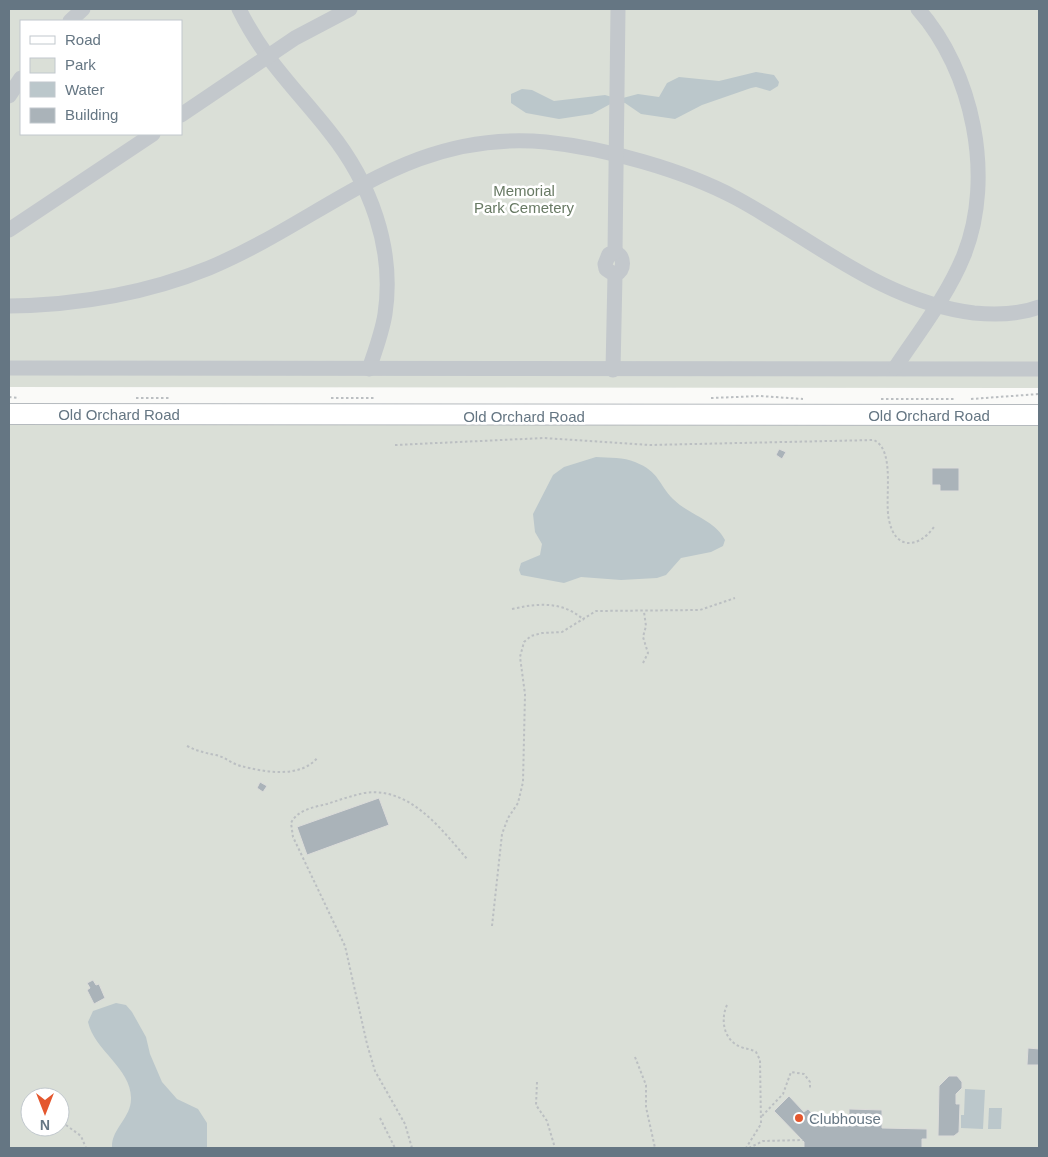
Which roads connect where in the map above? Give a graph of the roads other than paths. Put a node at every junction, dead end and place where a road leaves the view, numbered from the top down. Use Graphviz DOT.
graph roads {
  1 [pos="83,9"];
  2 [pos="239,9"];
  3 [pos="350,9"];
  4 [pos="618,9"];
  5 [pos="918,9"];
  6 [pos="71,20"];
  7 [pos="267,57"];
  8 [pos="20,80"];
  9 [pos="9,96"];
  10 [pos="182,114"];
  11 [pos="152,135"];
  12 [pos="616,155"];
  13 [pos="364,183"];
  14 [pos="9,230"];
  15 [pos="9,306"];
  16 [pos="935,306"];
  17 [pos="1039,307"];
  18 [pos="9,368"];
  19 [pos="895,368"];
  20 [pos="369,369"];
  21 [pos="1039,369"];
  22 [pos="613,370"];
  23 [pos="9,414"];
  24 [pos="1039,415"];
  1 -- 6 [label="lane"];
  2 -- 7 [label="lane"];
  3 -- 7 [label="lane"];
  4 -- 12 [label="lane"];
  5 -- 16 [label="lane"];
  7 -- 10 [label="lane"];
  7 -- 13 [label="lane"];
  8 -- 9 [label="lane"];
  11 -- 14 [label="lane"];
  12 -- 13 [label="lane"];
  12 -- 16 [label="lane"];
  12 -- 22 [label="lane"];
  13 -- 15 [label="lane"];
  13 -- 20 [label="lane"];
  16 -- 17 [label="lane"];
  16 -- 19 [label="lane"];
  18 -- 20 [label="lane"];
  19 -- 21 [label="lane"];
  19 -- 22 [label="lane"];
  20 -- 22 [label="lane"];
  23 -- 24 [label="main road, Old Orchard Road"];
}
